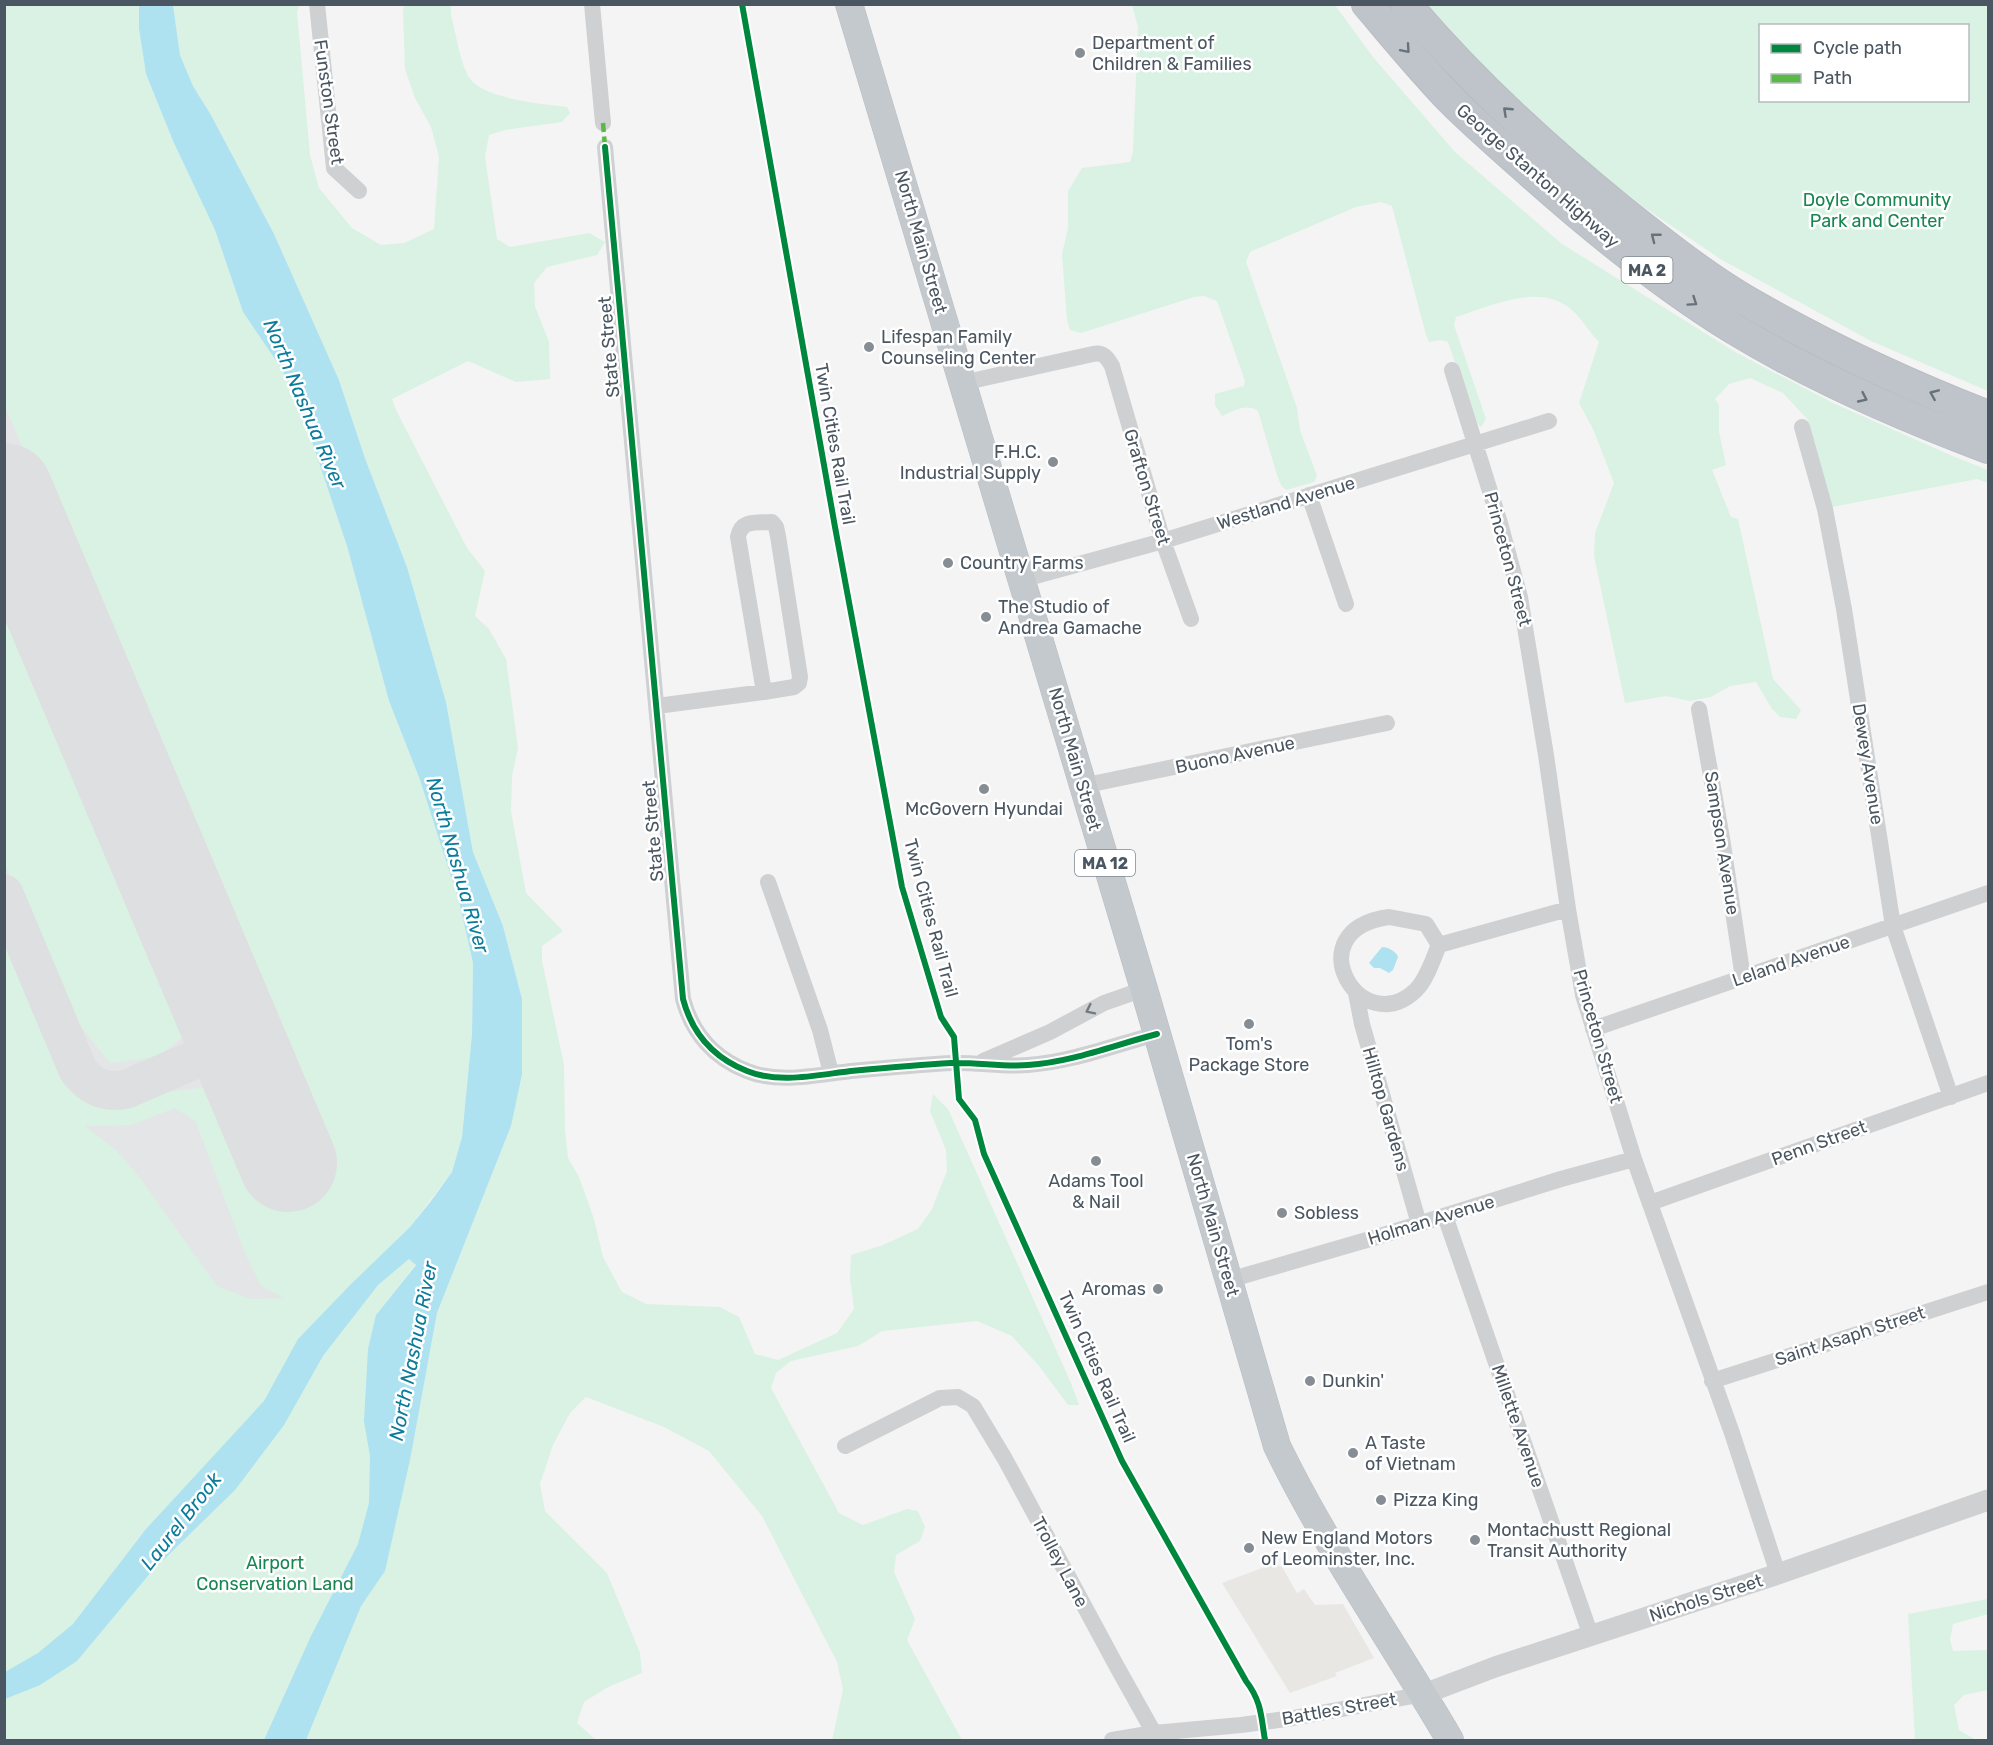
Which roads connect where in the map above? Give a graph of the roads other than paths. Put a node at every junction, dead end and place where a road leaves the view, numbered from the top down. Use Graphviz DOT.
graph roads {
  1 [pos="317,4"];
  2 [pos="592,4"];
  3 [pos="849,4"];
  4 [pos="1367,4"];
  5 [pos="1406,4"];
  6 [pos="603,123"];
  7 [pos="605,147"];
  8 [pos="359,191"];
  9 [pos="1452,370"];
  10 [pos="962,383"];
  11 [pos="1989,416"];
  12 [pos="1549,421"];
  13 [pos="1802,427"];
  14 [pos="1475,446"];
  15 [pos="1989,448"];
  16 [pos="1310,495"];
  17 [pos="1162,541"];
  18 [pos="1021,580"];
  19 [pos="1346,604"];
  20 [pos="1191,620"];
  21 [pos="764,692"];
  22 [pos="657,706"];
  23 [pos="1699,709"];
  24 [pos="1387,723"];
  25 [pos="1082,786"];
  26 [pos="768,882"];
  27 [pos="1989,893"];
  28 [pos="1568,909"];
  29 [pos="1893,926"];
  30 [pos="1439,945"];
  31 [pos="1743,978"];
  32 [pos="1144,989"];
  33 [pos="1356,993"];
  34 [pos="1593,1029"];
  35 [pos="1157,1034"];
  36 [pos="978,1063"];
  37 [pos="831,1073"];
  38 [pos="1989,1083"];
  39 [pos="1950,1097"];
  40 [pos="1634,1160"];
  41 [pos="1650,1203"];
  42 [pos="1445,1216"];
  43 [pos="1419,1224"];
  44 [pos="1229,1280"];
  45 [pos="1989,1292"];
  46 [pos="1712,1381"];
  47 [pos="845,1446"];
  48 [pos="1989,1500"];
  49 [pos="1778,1574"];
  50 [pos="1591,1636"];
  51 [pos="1424,1694"];
  52 [pos="1154,1732"];
  53 [pos="1112,1740"];
  54 [pos="1450,1740"];
  1 -- 8 [label="street, Funston Street"];
  2 -- 6 [label="street"];
  3 -- 10 [label="highway, North Main Street / MA 12"];
  4 -- 15 [label="highway, George Stanton Highway / MA 2, one-way"];
  11 -- 5 [label="highway, George Stanton Highway / MA 2, one-way"];
  7 -- 22 [label="street, State Street"];
  9 -- 14 [label="street, Princeton Street"];
  10 -- 17 [label="street, Grafton Street"];
  10 -- 18 [label="highway, North Main Street / MA 12"];
  12 -- 14 [label="street, Westland Avenue"];
  13 -- 29 [label="street, Dewey Avenue"];
  14 -- 16 [label="street, Westland Avenue"];
  14 -- 28 [label="street, Princeton Street"];
  16 -- 17 [label="street, Westland Avenue"];
  16 -- 19 [label="street"];
  17 -- 18 [label="street, Westland Avenue"];
  17 -- 20 [label="street, Grafton Street"];
  18 -- 25 [label="highway, North Main Street / MA 12"];
  21 -- 21 [label="street"];
  21 -- 22 [label="street"];
  22 -- 37 [label="street, State Street"];
  23 -- 31 [label="street, Sampson Avenue"];
  24 -- 25 [label="street, Buono Avenue"];
  25 -- 32 [label="highway, North Main Street / MA 12"];
  26 -- 37 [label="street"];
  27 -- 29 [label="street, Leland Avenue"];
  28 -- 30 [label="street"];
  28 -- 34 [label="street, Princeton Street"];
  29 -- 31 [label="street, Leland Avenue"];
  29 -- 39 [label="street, Dewey Avenue"];
  30 -- 33 [label="street"];
  30 -- 33 [label="street"];
  31 -- 34 [label="street, Leland Avenue"];
  32 -- 35 [label="highway, North Main Street / MA 12"];
  32 -- 36 [label="street, one-way"];
  33 -- 43 [label="street, Hilltop Gardens"];
  34 -- 40 [label="street, Princeton Street"];
  35 -- 36 [label="street, State Street"];
  35 -- 44 [label="highway, North Main Street / MA 12"];
  36 -- 37 [label="street, State Street"];
  38 -- 39 [label="street, Penn Street"];
  39 -- 41 [label="street, Penn Street"];
  40 -- 41 [label="street, Princeton Street"];
  40 -- 42 [label="street, Holman Avenue"];
  41 -- 46 [label="street, Princeton Street"];
  42 -- 43 [label="street, Holman Avenue"];
  42 -- 50 [label="street, Millette Avenue"];
  43 -- 44 [label="street, Holman Avenue"];
  44 -- 51 [label="highway, North Main Street / MA 12"];
  45 -- 46 [label="street, Saint Asaph Street"];
  46 -- 49 [label="street, Princeton Street"];
  47 -- 52 [label="street, Trolley Lane"];
  48 -- 49 [label="street, Nichols Street"];
  49 -- 50 [label="street, Nichols Street"];
  50 -- 51 [label="street, Nichols Street"];
  51 -- 52 [label="street, Battles Street"];
  51 -- 54 [label="highway, MA 12"];
  52 -- 53 [label="street, Battles Street"];
}
